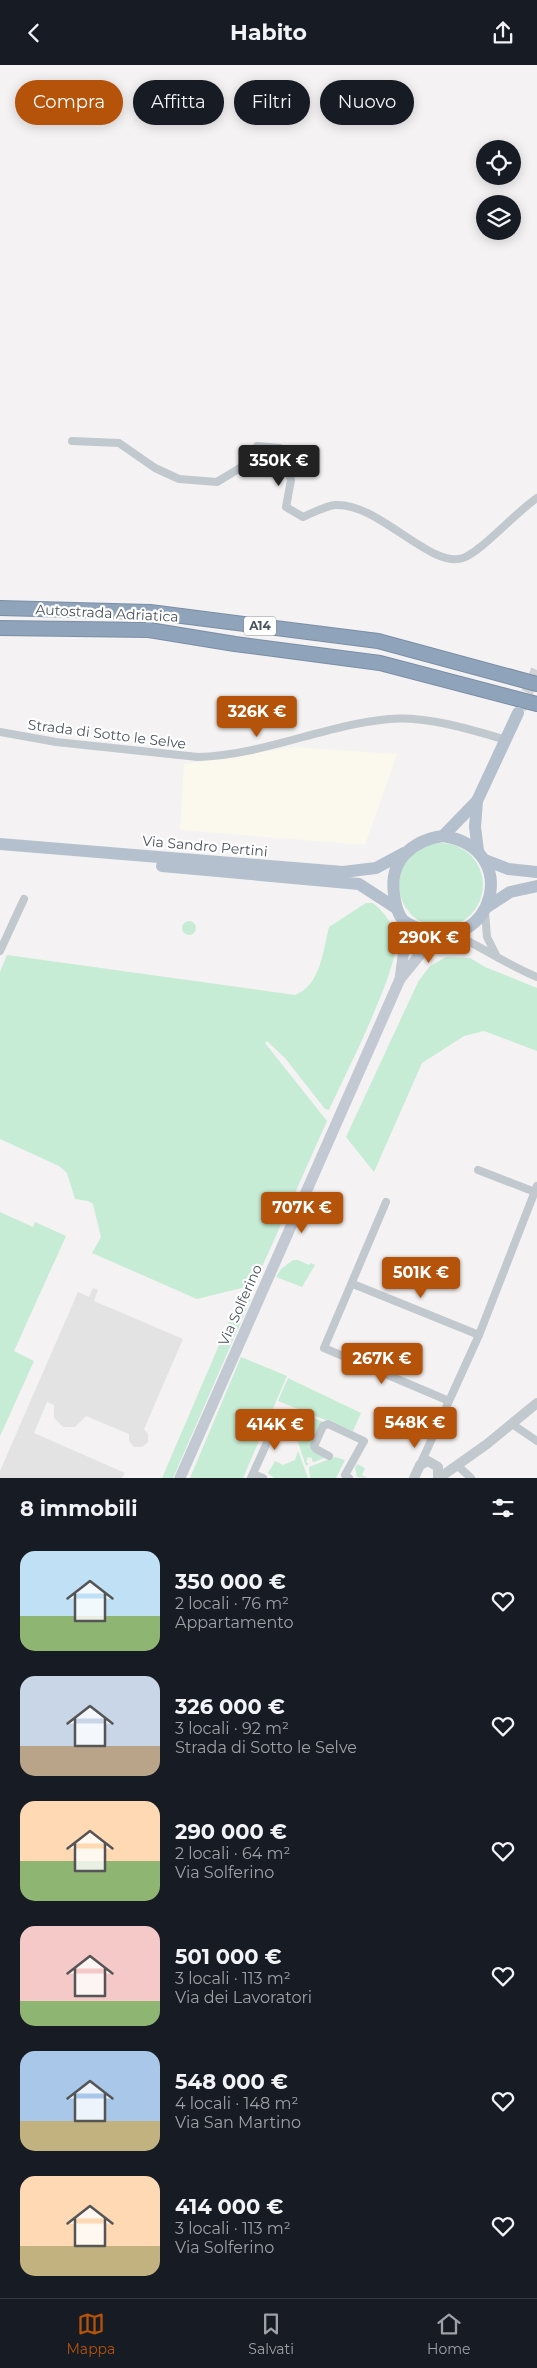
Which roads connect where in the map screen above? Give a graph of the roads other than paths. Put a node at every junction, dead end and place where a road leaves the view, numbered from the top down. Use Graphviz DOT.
graph roads {
  1 [pos="72,441"];
  2 [pos="537,498"];
  3 [pos="0,608"];
  4 [pos="0,628"];
  5 [pos="537,684"];
  6 [pos="537,704"];
  7 [pos="518,713"];
  8 [pos="0,731"];
  9 [pos="506,740"];
  10 [pos="477,801"];
  11 [pos="443,836"];
  12 [pos="0,844"];
  13 [pos="0,851"];
  14 [pos="404,853"];
  15 [pos="481,855"];
  16 [pos="537,872"];
  17 [pos="537,886"];
  18 [pos="24,899"];
  19 [pos="396,908"];
  20 [pos="486,908"];
  21 [pos="403,920"];
  22 [pos="449,934"];
  23 [pos="0,951"];
  24 [pos="498,959"];
  25 [pos="537,977"];
  26 [pos="400,979"];
  27 [pos="478,1170"];
  28 [pos="536,1189"];
  29 [pos="386,1202"];
  30 [pos="353,1285"];
  31 [pos="479,1335"];
  32 [pos="449,1401"];
  33 [pos="537,1403"];
  34 [pos="299,1424"];
  35 [pos="512,1424"];
  36 [pos="537,1441"];
  37 [pos="431,1442"];
  38 [pos="329,1456"];
  39 [pos="434,1463"];
  40 [pos="456,1465"];
  41 [pos="418,1473"];
  42 [pos="252,1476"];
  43 [pos="180,1478"];
  44 [pos="263,1478"];
  45 [pos="349,1478"];
  46 [pos="438,1478"];
  47 [pos="470,1478"];
  1 -- 2 [label="street"];
  3 -- 5 [label="highway, Autostrada Adriatica / A14"];
  4 -- 6 [label="highway, Autostrada Adriatica / A14"];
  7 -- 9 [label="main road"];
  8 -- 9 [label="street, Strada di Sotto le Selve"];
  9 -- 10 [label="main road"];
  10 -- 11 [label="main road"];
  10 -- 15 [label="main road"];
  11 -- 14 [label="main road, Via Sandro Pertini"];
  11 -- 15 [label="main road, Via Sandro Pertini"];
  12 -- 14 [label="main road, Via Sandro Pertini"];
  13 -- 19 [label="main road, Via Sandro Pertini"];
  14 -- 19 [label="main road, Via Sandro Pertini"];
  15 -- 16 [label="main road, Via Sandro Pertini"];
  15 -- 20 [label="main road"];
  17 -- 20 [label="main road"];
  18 -- 23 [label="street"];
  19 -- 21 [label="main road, Via Sandro Pertini"];
  20 -- 22 [label="main road"];
  20 -- 24 [label="street"];
  21 -- 22 [label="main road"];
  21 -- 26 [label="main road, Via Solferino"];
  22 -- 24 [label="street"];
  22 -- 26 [label="main road, Via Solferino"];
  24 -- 25 [label="street"];
  26 -- 43 [label="main road, Via Solferino"];
  27 -- 28 [label="street"];
  28 -- 31 [label="street"];
  29 -- 30 [label="street"];
  30 -- 31 [label="street"];
  30 -- 32 [label="street"];
  31 -- 32 [label="street"];
  32 -- 37 [label="street"];
  33 -- 35 [label="street"];
  34 -- 42 [label="street"];
  35 -- 36 [label="street"];
  35 -- 40 [label="street"];
  37 -- 39 [label="street"];
  37 -- 41 [label="street"];
  38 -- 45 [label="street"];
  39 -- 40 [label="street"];
  39 -- 41 [label="street"];
  39 -- 46 [label="street"];
  40 -- 46 [label="street"];
  40 -- 47 [label="street"];
  42 -- 44 [label="street"];
}
